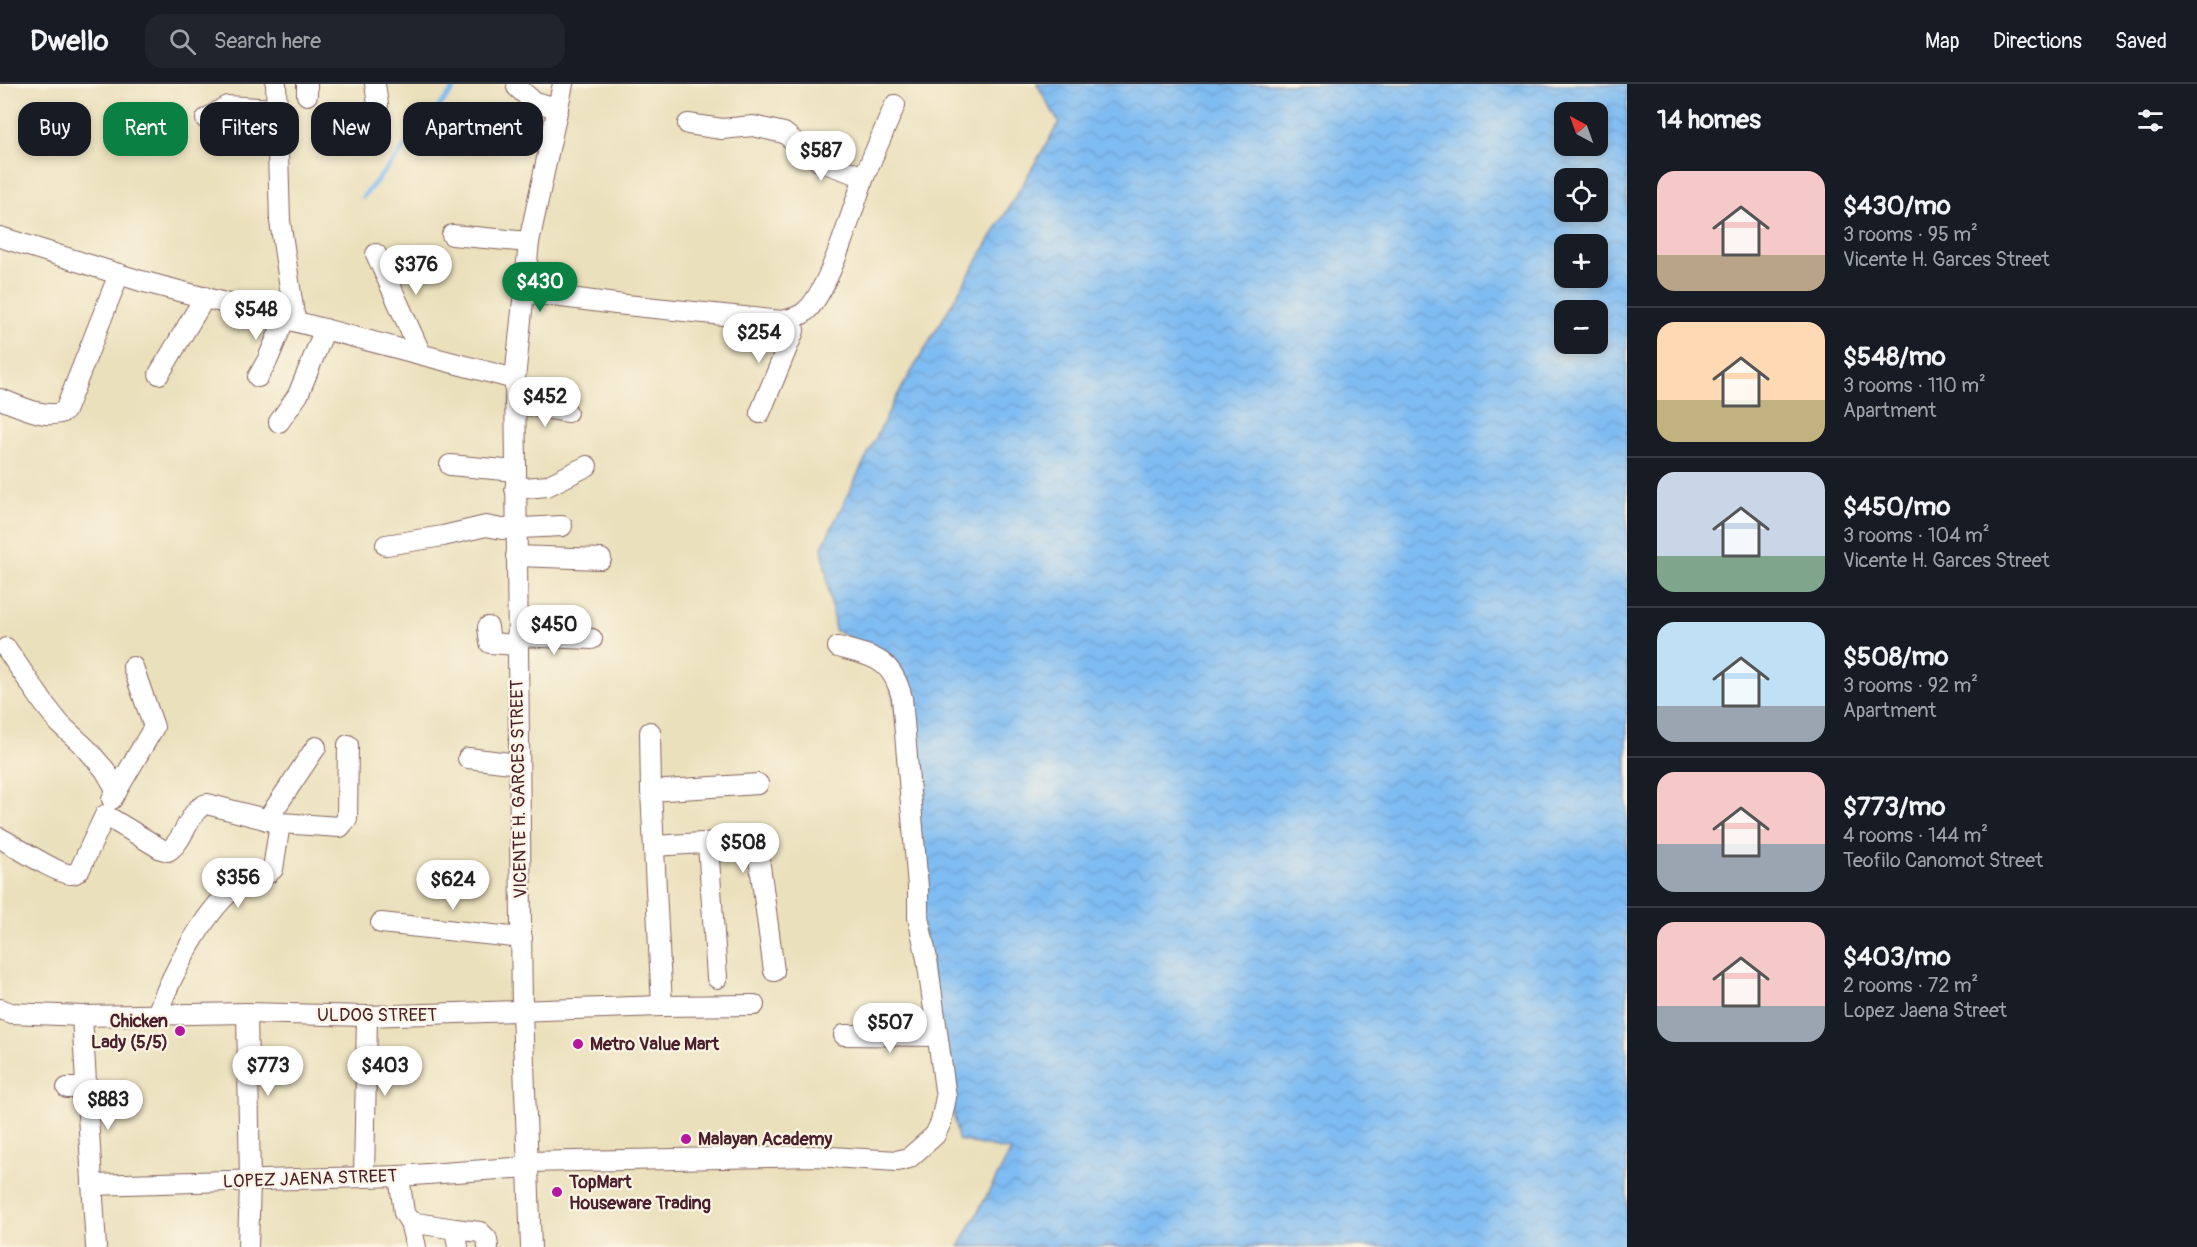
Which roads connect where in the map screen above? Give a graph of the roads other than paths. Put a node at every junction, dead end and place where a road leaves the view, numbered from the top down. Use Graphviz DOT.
graph roads {
  1 [pos="276,84"];
  2 [pos="375,84"];
  3 [pos="563,84"];
  4 [pos="517,87"];
  5 [pos="275,102"];
  6 [pos="378,102"];
  7 [pos="895,105"];
  8 [pos="558,108"];
  9 [pos="688,124"];
  10 [pos="277,156"];
  11 [pos="864,177"];
  12 [pos="452,235"];
  13 [pos="0,237"];
  14 [pos="529,242"];
  15 [pos="376,254"];
  16 [pos="119,274"];
  17 [pos="523,292"];
  18 [pos="205,297"];
  19 [pos="792,319"];
  20 [pos="290,320"];
  21 [pos="325,329"];
  22 [pos="421,354"];
  23 [pos="159,374"];
  24 [pos="258,377"];
  25 [pos="515,379"];
  26 [pos="0,399"];
  27 [pos="515,403"];
  28 [pos="567,412"];
  29 [pos="760,413"];
  30 [pos="279,422"];
  31 [pos="450,465"];
  32 [pos="586,466"];
  33 [pos="515,480"];
  34 [pos="562,526"];
  35 [pos="516,528"];
  36 [pos="386,545"];
  37 [pos="516,556"];
  38 [pos="601,558"];
  39 [pos="488,627"];
  40 [pos="592,639"];
  41 [pos="517,640"];
  42 [pos="838,647"];
  43 [pos="6,648"];
  44 [pos="133,667"];
  45 [pos="650,732"];
  46 [pos="348,745"];
  47 [pos="316,747"];
  48 [pos="468,758"];
  49 [pos="519,764"];
  50 [pos="758,784"];
  51 [pos="117,791"];
  52 [pos="651,791"];
  53 [pos="105,815"];
  54 [pos="273,822"];
  55 [pos="0,838"];
  56 [pos="708,844"];
  57 [pos="654,846"];
  58 [pos="381,923"];
  59 [pos="522,938"];
  60 [pos="774,972"];
  61 [pos="717,978"];
  62 [pos="754,1005"];
  63 [pos="662,1006"];
  64 [pos="0,1009"];
  65 [pos="522,1011"];
  66 [pos="247,1013"];
  67 [pos="157,1014"];
  68 [pos="82,1016"];
  69 [pos="367,1017"];
  70 [pos="844,1035"];
  71 [pos="937,1036"];
  72 [pos="67,1088"];
  73 [pos="86,1088"];
  74 [pos="528,1165"];
  75 [pos="399,1176"];
  76 [pos="364,1177"];
  77 [pos="250,1181"];
  78 [pos="92,1185"];
  79 [pos="410,1222"];
  80 [pos="456,1238"];
  81 [pos="96,1247"];
  82 [pos="248,1247"];
  83 [pos="416,1247"];
  84 [pos="488,1247"];
  85 [pos="531,1247"];
  1 -- 5 [label="street"];
  2 -- 6 [label="street"];
  3 -- 8 [label="street, VICENTE H. GARCES STREET"];
  4 -- 8 [label="street"];
  7 -- 11 [label="street"];
  8 -- 14 [label="street, VICENTE H. GARCES STREET"];
  9 -- 11 [label="street"];
  10 -- 20 [label="street"];
  11 -- 19 [label="street"];
  12 -- 14 [label="street"];
  13 -- 16 [label="street"];
  14 -- 17 [label="street, VICENTE H. GARCES STREET"];
  15 -- 22 [label="street"];
  16 -- 18 [label="street"];
  16 -- 26 [label="street"];
  17 -- 19 [label="street"];
  17 -- 25 [label="street, VICENTE H. GARCES STREET"];
  18 -- 20 [label="street"];
  18 -- 23 [label="street"];
  19 -- 29 [label="street"];
  20 -- 21 [label="street"];
  20 -- 24 [label="street"];
  21 -- 22 [label="street"];
  21 -- 30 [label="street"];
  22 -- 25 [label="street"];
  25 -- 27 [label="street, VICENTE H. GARCES STREET"];
  27 -- 28 [label="street"];
  27 -- 33 [label="street, VICENTE H. GARCES STREET"];
  31 -- 33 [label="street"];
  32 -- 33 [label="street"];
  33 -- 35 [label="street, VICENTE H. GARCES STREET"];
  34 -- 35 [label="street"];
  35 -- 36 [label="street"];
  35 -- 37 [label="street, VICENTE H. GARCES STREET"];
  37 -- 38 [label="street"];
  37 -- 41 [label="street, VICENTE H. GARCES STREET"];
  39 -- 41 [label="street"];
  40 -- 41 [label="street"];
  41 -- 49 [label="street, VICENTE H. GARCES STREET"];
  42 -- 71 [label="street, LOPEZ JAENA STREET"];
  43 -- 51 [label="street"];
  44 -- 51 [label="street"];
  45 -- 52 [label="street"];
  46 -- 54 [label="street"];
  47 -- 54 [label="street"];
  48 -- 49 [label="street"];
  49 -- 59 [label="street, VICENTE H. GARCES STREET"];
  50 -- 52 [label="street"];
  51 -- 53 [label="street"];
  52 -- 57 [label="street"];
  53 -- 54 [label="street"];
  53 -- 55 [label="street"];
  54 -- 67 [label="street"];
  56 -- 57 [label="street"];
  56 -- 60 [label="street"];
  56 -- 61 [label="street"];
  57 -- 63 [label="street"];
  58 -- 59 [label="street"];
  59 -- 65 [label="street, VICENTE H. GARCES STREET"];
  62 -- 63 [label="street, ULDOG STREET"];
  63 -- 65 [label="street, ULDOG STREET"];
  64 -- 68 [label="street, ULDOG STREET"];
  65 -- 69 [label="street, ULDOG STREET"];
  65 -- 74 [label="street, VICENTE H. GARCES STREET"];
  66 -- 67 [label="street, ULDOG STREET"];
  66 -- 69 [label="street, ULDOG STREET"];
  66 -- 77 [label="street"];
  67 -- 68 [label="street, ULDOG STREET"];
  68 -- 73 [label="street"];
  69 -- 76 [label="street"];
  70 -- 71 [label="street"];
  71 -- 74 [label="street, LOPEZ JAENA STREET"];
  72 -- 73 [label="street"];
  73 -- 78 [label="street"];
  74 -- 75 [label="street, LOPEZ JAENA STREET"];
  74 -- 85 [label="street, VICENTE H. GARCES STREET"];
  75 -- 76 [label="street, LOPEZ JAENA STREET"];
  75 -- 79 [label="street"];
  76 -- 77 [label="street, LOPEZ JAENA STREET"];
  77 -- 78 [label="street, LOPEZ JAENA STREET"];
  77 -- 82 [label="street"];
  78 -- 81 [label="street"];
  79 -- 80 [label="street"];
  79 -- 83 [label="street"];
  80 -- 84 [label="street"];
}
